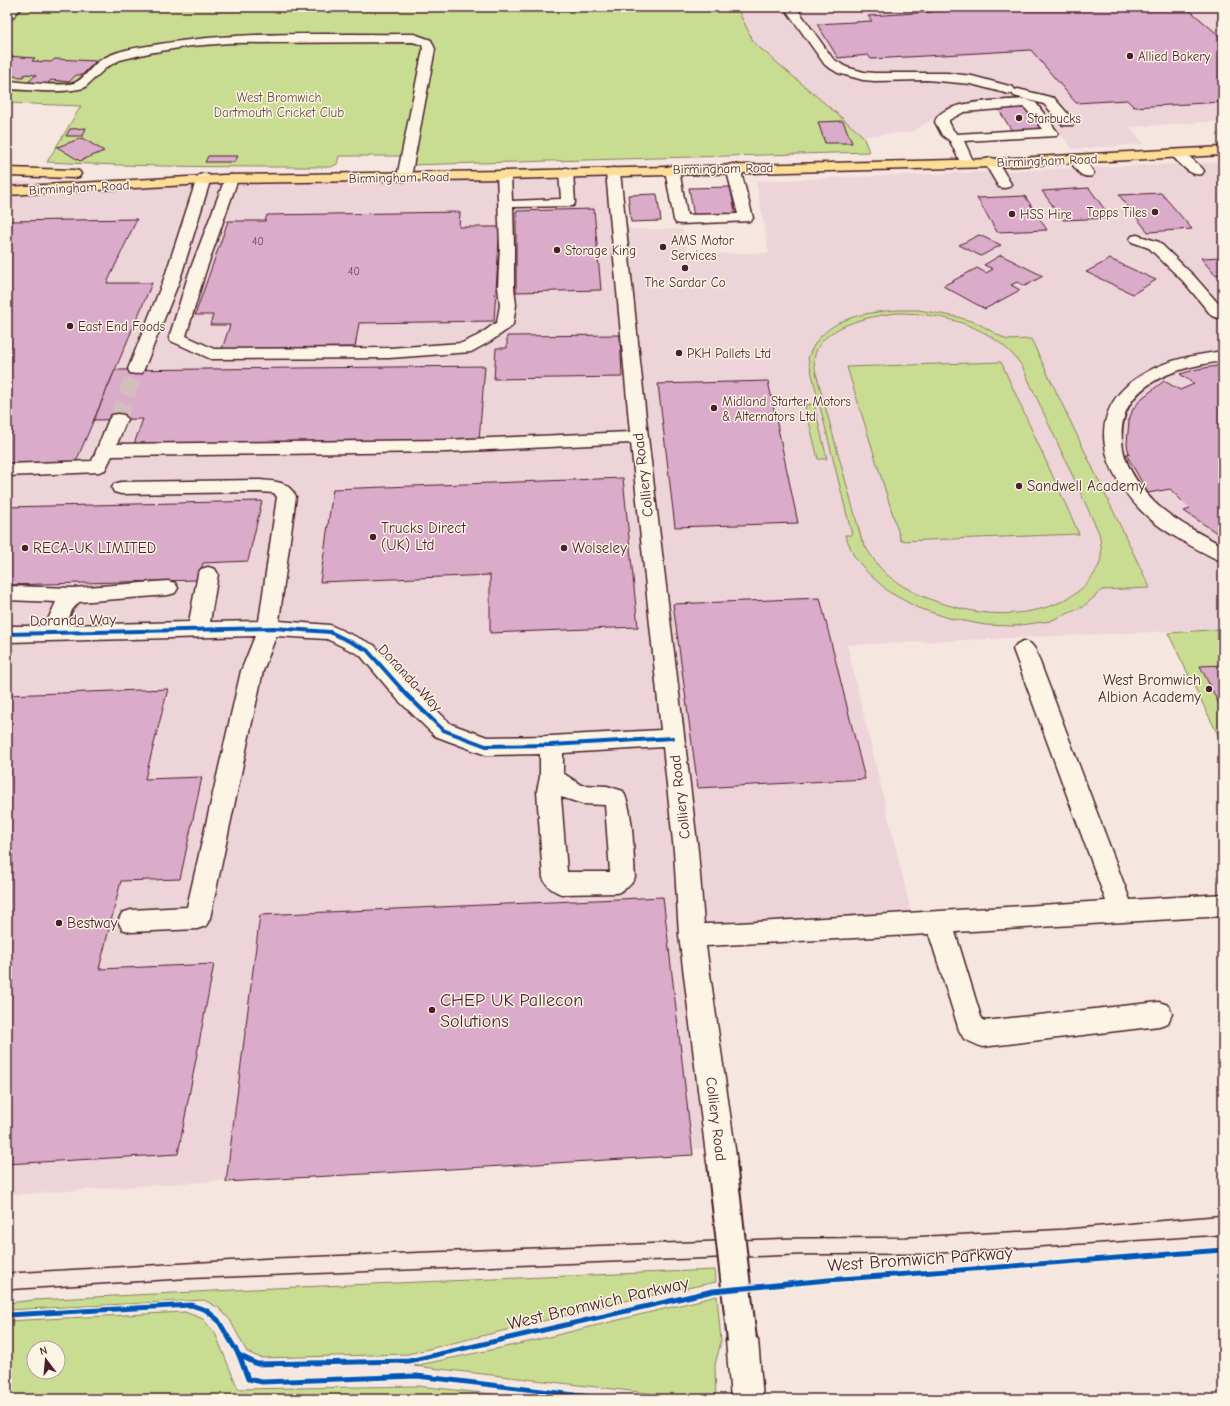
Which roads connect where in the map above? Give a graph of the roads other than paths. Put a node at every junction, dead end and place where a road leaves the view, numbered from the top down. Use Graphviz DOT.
graph roads {
  1 [pos="16,7"];
  2 [pos="790,7"];
  3 [pos="7,17"];
  4 [pos="7,85"];
  5 [pos="66,88"];
  6 [pos="1009,90"];
  7 [pos="7,92"];
  8 [pos="977,93"];
  9 [pos="1068,122"];
  10 [pos="956,140"];
  11 [pos="1223,151"];
  12 [pos="1178,154"];
  13 [pos="1076,159"];
  14 [pos="991,162"];
  15 [pos="967,163"];
  16 [pos="733,168"];
  17 [pos="672,170"];
  18 [pos="1197,171"];
  19 [pos="7,172"];
  20 [pos="566,172"];
  21 [pos="613,172"];
  22 [pos="1087,174"];
  23 [pos="504,175"];
  24 [pos="404,176"];
  25 [pos="204,179"];
  26 [pos="227,179"];
  27 [pos="1004,184"];
  28 [pos="7,191"];
  29 [pos="511,207"];
  30 [pos="1136,239"];
  31 [pos="1218,313"];
  32 [pos="1223,356"];
  33 [pos="136,369"];
  34 [pos="118,420"];
  35 [pos="639,437"];
  36 [pos="106,450"];
  37 [pos="7,470"];
  38 [pos="121,488"];
  39 [pos="1223,554"];
  40 [pos="208,574"];
  41 [pos="168,588"];
  42 [pos="7,593"];
  43 [pos="73,595"];
  44 [pos="268,628"];
  45 [pos="198,630"];
  46 [pos="52,633"];
  47 [pos="7,634"];
  48 [pos="1024,649"];
  49 [pos="673,738"];
  50 [pos="550,745"];
  51 [pos="552,778"];
  52 [pos="1223,905"];
  53 [pos="1122,911"];
  54 [pos="131,921"];
  55 [pos="939,923"];
  56 [pos="692,935"];
  57 [pos="1159,1014"];
  58 [pos="747,1399"];
  1 -- 3 [label="street"];
  2 -- 6 [label="street"];
  4 -- 5 [label="street"];
  5 -- 7 [label="street"];
  5 -- 24 [label="street"];
  6 -- 8 [label="street"];
  6 -- 9 [label="street"];
  10 -- 10 [label="street"];
  10 -- 15 [label="street"];
  11 -- 12 [label="highway, Birmingham Road"];
  12 -- 13 [label="highway, Birmingham Road"];
  12 -- 18 [label="street"];
  13 -- 14 [label="highway, Birmingham Road"];
  13 -- 22 [label="street"];
  14 -- 15 [label="highway, Birmingham Road"];
  14 -- 27 [label="street"];
  15 -- 16 [label="highway, Birmingham Road"];
  16 -- 17 [label="highway, Birmingham Road"];
  16 -- 17 [label="street"];
  17 -- 21 [label="highway, Birmingham Road"];
  19 -- 25 [label="highway, Birmingham Road"];
  20 -- 21 [label="highway, Birmingham Road"];
  20 -- 23 [label="highway, Birmingham Road"];
  20 -- 29 [label="street"];
  21 -- 35 [label="street, Colliery Road"];
  23 -- 24 [label="highway, Birmingham Road"];
  23 -- 29 [label="street"];
  24 -- 26 [label="highway, Birmingham Road"];
  25 -- 26 [label="highway, Birmingham Road"];
  25 -- 28 [label="highway, Birmingham Road"];
  25 -- 33 [label="street"];
  26 -- 29 [label="street"];
  30 -- 31 [label="street"];
  32 -- 39 [label="street"];
  34 -- 36 [label="street"];
  35 -- 36 [label="street"];
  35 -- 49 [label="street, Colliery Road"];
  36 -- 37 [label="street"];
  38 -- 44 [label="street"];
  40 -- 45 [label="street"];
  41 -- 43 [label="street"];
  42 -- 43 [label="street"];
  43 -- 46 [label="street"];
  44 -- 45 [label="street, Doranda Way"];
  44 -- 50 [label="street, Doranda Way"];
  44 -- 54 [label="street"];
  45 -- 46 [label="street, Doranda Way"];
  46 -- 47 [label="street, Doranda Way"];
  48 -- 53 [label="street"];
  49 -- 50 [label="street, Doranda Way"];
  49 -- 56 [label="street, Colliery Road"];
  50 -- 51 [label="street"];
  51 -- 51 [label="street"];
  52 -- 53 [label="street"];
  53 -- 55 [label="street"];
  55 -- 56 [label="street"];
  55 -- 57 [label="street"];
  56 -- 58 [label="street, Colliery Road, bridge"];
}
